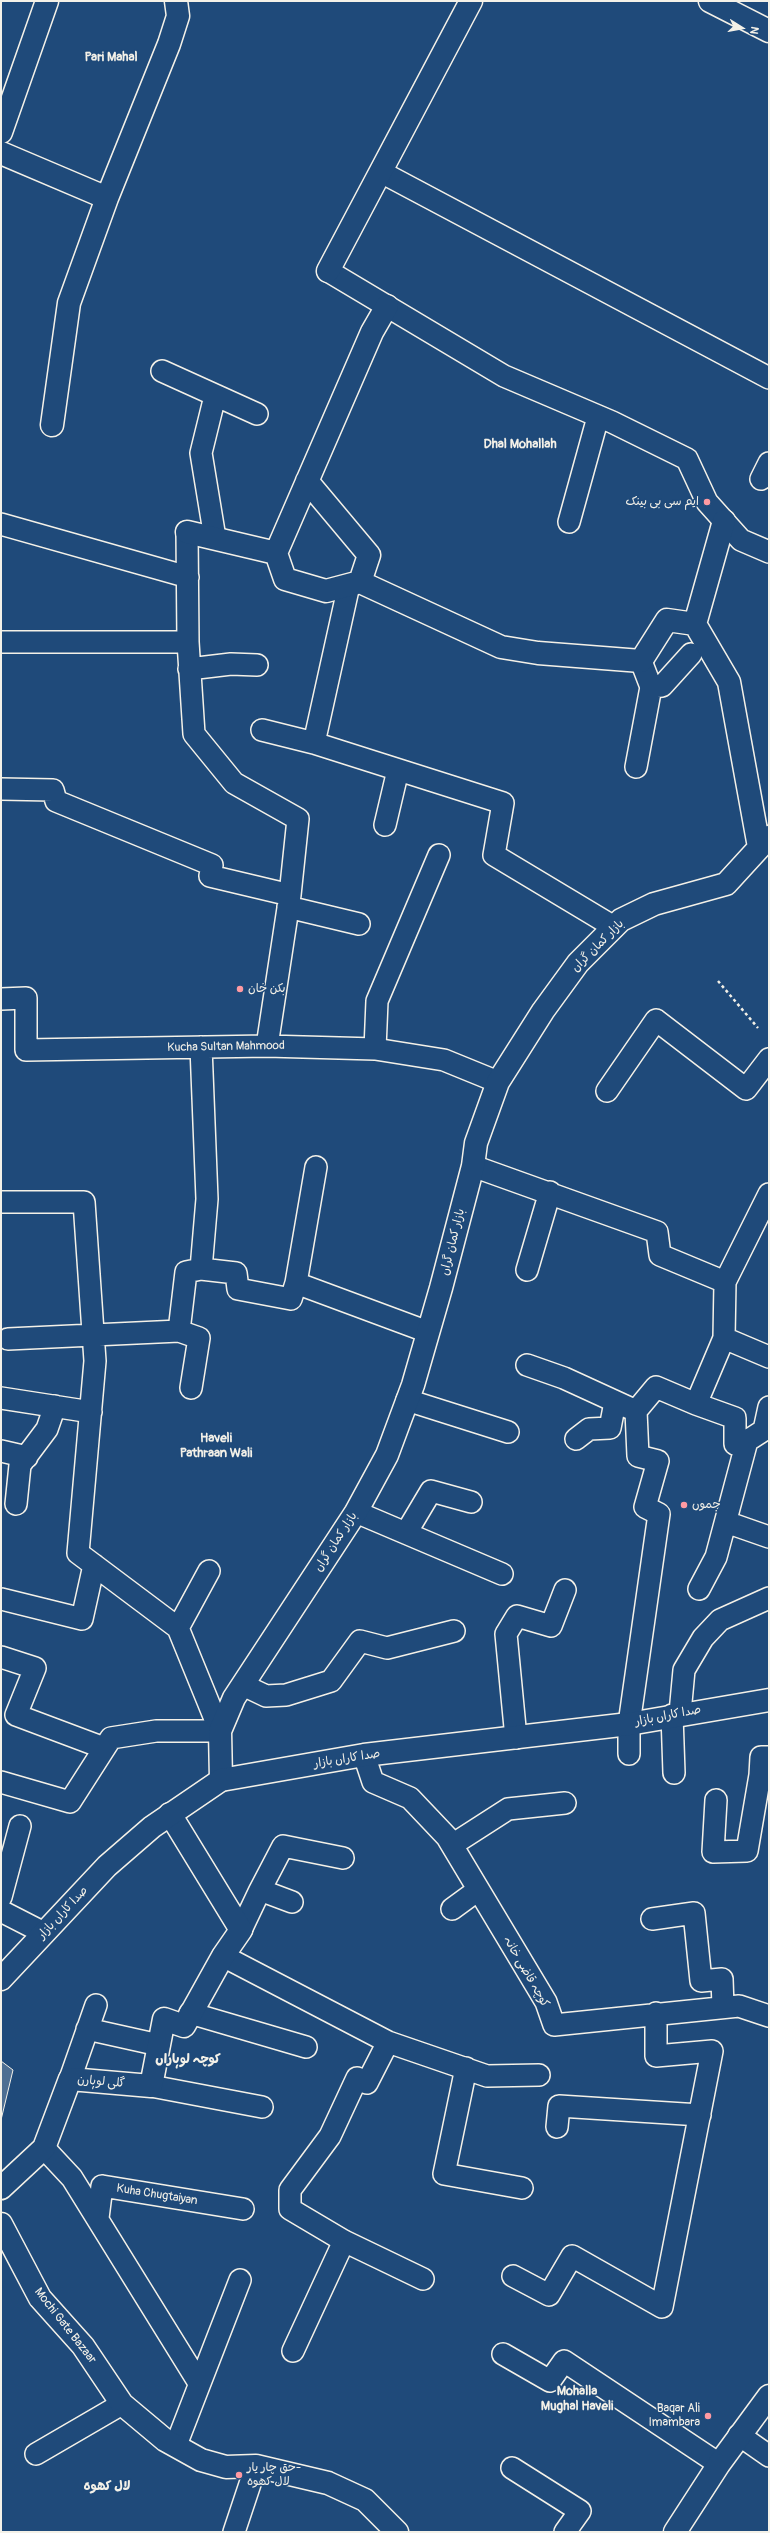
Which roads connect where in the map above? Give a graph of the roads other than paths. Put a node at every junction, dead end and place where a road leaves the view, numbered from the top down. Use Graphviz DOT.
graph roads {
  1 [pos="47,1"];
  2 [pos="176,1"];
  3 [pos="471,1"];
  4 [pos="710,1"];
  5 [pos="769,31"];
  6 [pos="1,132"];
  7 [pos="1,153"];
  8 [pos="381,172"];
  9 [pos="107,198"];
  10 [pos="328,271"];
  11 [pos="387,306"];
  12 [pos="162,371"];
  13 [pos="769,378"];
  14 [pos="215,396"];
  15 [pos="257,414"];
  16 [pos="598,417"];
  17 [pos="52,424"];
  18 [pos="307,481"];
  19 [pos="724,521"];
  20 [pos="569,522"];
  21 [pos="1,524"];
  22 [pos="187,532"];
  23 [pos="215,538"];
  24 [pos="769,552"];
  25 [pos="276,553"];
  26 [pos="188,577"];
  27 [pos="355,584"];
  28 [pos="694,624"];
  29 [pos="1,642"];
  30 [pos="188,642"];
  31 [pos="691,654"];
  32 [pos="641,661"];
  33 [pos="257,665"];
  34 [pos="189,669"];
  35 [pos="651,687"];
  36 [pos="262,730"];
  37 [pos="314,744"];
  38 [pos="636,767"];
  39 [pos="398,770"];
  40 [pos="1,789"];
  41 [pos="385,825"];
  42 [pos="764,842"];
  43 [pos="439,855"];
  44 [pos="289,901"];
  45 [pos="359,924"];
  46 [pos="614,927"];
  47 [pos="1,999"];
  48 [pos="267,1046"];
  49 [pos="201,1047"];
  50 [pos="375,1048"];
  51 [pos="769,1059"];
  52 [pos="498,1082"];
  53 [pos="607,1091"];
  54 [pos="472,1166"];
  55 [pos="316,1167"];
  56 [pos="550,1192"];
  57 [pos="769,1194"];
  58 [pos="1,1202"];
  59 [pos="202,1269"];
  60 [pos="527,1270"];
  61 [pos="296,1282"];
  62 [pos="725,1282"];
  63 [pos="179,1331"];
  64 [pos="428,1332"];
  65 [pos="92,1336"];
  66 [pos="724,1338"];
  67 [pos="8,1339"];
  68 [pos="769,1357"];
  69 [pos="527,1365"];
  70 [pos="191,1388"];
  71 [pos="1,1398"];
  72 [pos="407,1400"];
  73 [pos="615,1402"];
  74 [pos="696,1404"];
  75 [pos="54,1406"];
  76 [pos="769,1407"];
  77 [pos="636,1411"];
  78 [pos="91,1412"];
  79 [pos="508,1432"];
  80 [pos="576,1439"];
  81 [pos="747,1441"];
  82 [pos="1,1451"];
  83 [pos="27,1457"];
  84 [pos="471,1502"];
  85 [pos="16,1504"];
  86 [pos="356,1512"];
  87 [pos="726,1522"];
  88 [pos="406,1534"];
  89 [pos="769,1537"];
  90 [pos="94,1565"];
  91 [pos="209,1571"];
  92 [pos="502,1574"];
  93 [pos="700,1589"];
  94 [pos="565,1590"];
  95 [pos="1,1598"];
  96 [pos="769,1598"];
  97 [pos="178,1628"];
  98 [pos="454,1630"];
  99 [pos="1,1657"];
  100 [pos="243,1685"];
  101 [pos="769,1700"];
  102 [pos="676,1714"];
  103 [pos="629,1724"];
  104 [pos="220,1731"];
  105 [pos="516,1738"];
  106 [pos="104,1748"];
  107 [pos="629,1754"];
  108 [pos="364,1755"];
  109 [pos="769,1758"];
  110 [pos="674,1773"];
  111 [pos="221,1780"];
  112 [pos="1,1782"];
  113 [pos="716,1800"];
  114 [pos="565,1803"];
  115 [pos="170,1814"];
  116 [pos="20,1826"];
  117 [pos="452,1845"];
  118 [pos="343,1858"];
  119 [pos="260,1890"];
  120 [pos="478,1890"];
  121 [pos="1,1897"];
  122 [pos="292,1902"];
  123 [pos="452,1909"];
  124 [pos="1,1911"];
  125 [pos="652,1919"];
  126 [pos="241,1930"];
  127 [pos="44,1933"];
  128 [pos="223,1956"];
  129 [pos="1,1979"];
  130 [pos="96,2005"];
  131 [pos="723,2007"];
  132 [pos="656,2013"];
  133 [pos="769,2016"];
  134 [pos="187,2020"];
  135 [pos="87,2029"];
  136 [pos="388,2042"];
  137 [pos="159,2045"];
  138 [pos="306,2048"];
  139 [pos="466,2068"];
  140 [pos="539,2075"];
  141 [pos="70,2079"];
  142 [pos="151,2086"];
  143 [pos="262,2107"];
  144 [pos="700,2115"];
  145 [pos="557,2127"];
  146 [pos="44,2148"];
  147 [pos="1,2188"];
  148 [pos="522,2188"];
  149 [pos="243,2209"];
  150 [pos="98,2218"];
  151 [pos="1,2224"];
  152 [pos="344,2241"];
  153 [pos="513,2276"];
  154 [pos="423,2279"];
  155 [pos="240,2280"];
  156 [pos="292,2351"];
  157 [pos="502,2354"];
  158 [pos="199,2383"];
  159 [pos="769,2396"];
  160 [pos="122,2404"];
  161 [pos="739,2436"];
  162 [pos="176,2445"];
  163 [pos="36,2454"];
  164 [pos="769,2456"];
  165 [pos="719,2464"];
  166 [pos="256,2466"];
  167 [pos="512,2468"];
  168 [pos="234,2532"];
  169 [pos="397,2532"];
  170 [pos="566,2532"];
  171 [pos="675,2532"];
  1 -- 6 [label="street"];
  2 -- 9 [label="street"];
  3 -- 8 [label="street"];
  4 -- 5 [label="street"];
  7 -- 9 [label="street"];
  8 -- 10 [label="street"];
  8 -- 13 [label="lane"];
  9 -- 17 [label="street"];
  10 -- 11 [label="lane"];
  11 -- 16 [label="lane"];
  11 -- 18 [label="street"];
  12 -- 14 [label="lane"];
  14 -- 15 [label="lane"];
  14 -- 23 [label="lane"];
  16 -- 19 [label="lane"];
  16 -- 20 [label="lane"];
  18 -- 25 [label="street"];
  18 -- 27 [label="street"];
  19 -- 24 [label="lane"];
  19 -- 28 [label="street"];
  21 -- 26 [label="lane"];
  22 -- 23 [label="street"];
  22 -- 26 [label="lane"];
  23 -- 25 [label="street"];
  25 -- 27 [label="street"];
  26 -- 30 [label="lane"];
  27 -- 32 [label="street"];
  27 -- 37 [label="lane"];
  28 -- 32 [label="street"];
  28 -- 42 [label="street"];
  29 -- 30 [label="lane"];
  30 -- 34 [label="lane"];
  31 -- 35 [label="lane"];
  32 -- 35 [label="lane"];
  33 -- 34 [label="lane"];
  34 -- 44 [label="lane"];
  35 -- 38 [label="lane"];
  36 -- 37 [label="lane"];
  37 -- 39 [label="lane"];
  39 -- 41 [label="lane"];
  39 -- 46 [label="lane"];
  40 -- 44 [label="lane"];
  42 -- 46 [label="street, بازار کمان گراں"];
  43 -- 50 [label="lane"];
  44 -- 45 [label="lane"];
  44 -- 48 [label="lane"];
  46 -- 52 [label="street, بازار کمان گراں"];
  47 -- 49 [label="lane, Kucha Sultan Mahmood"];
  48 -- 49 [label="lane, Kucha Sultan Mahmood"];
  48 -- 50 [label="lane, Kucha Sultan Mahmood"];
  49 -- 59 [label="lane"];
  50 -- 52 [label="lane, Kucha Sultan Mahmood"];
  51 -- 53 [label="lane"];
  52 -- 54 [label="street, بازار کمان گراں"];
  54 -- 56 [label="lane"];
  54 -- 64 [label="street, بازار کمان گراں"];
  55 -- 61 [label="lane"];
  56 -- 60 [label="lane"];
  56 -- 62 [label="lane"];
  57 -- 62 [label="lane"];
  58 -- 65 [label="lane"];
  59 -- 61 [label="lane"];
  59 -- 63 [label="lane"];
  61 -- 64 [label="lane"];
  62 -- 66 [label="lane"];
  63 -- 65 [label="lane"];
  63 -- 70 [label="lane"];
  64 -- 72 [label="street, بازار کمان گراں"];
  65 -- 67 [label="lane"];
  65 -- 78 [label="lane"];
  66 -- 68 [label="lane"];
  66 -- 74 [label="lane"];
  69 -- 73 [label="lane"];
  71 -- 75 [label="lane"];
  72 -- 79 [label="lane"];
  72 -- 86 [label="street, بازار کمان گراں"];
  73 -- 77 [label="lane"];
  73 -- 80 [label="lane"];
  74 -- 77 [label="lane"];
  74 -- 81 [label="lane"];
  75 -- 78 [label="lane"];
  75 -- 83 [label="lane"];
  76 -- 81 [label="lane"];
  77 -- 103 [label="lane"];
  78 -- 90 [label="lane"];
  81 -- 87 [label="lane"];
  82 -- 83 [label="lane"];
  83 -- 85 [label="lane"];
  84 -- 88 [label="lane"];
  86 -- 88 [label="lane"];
  86 -- 100 [label="street, بازار کمان گراں"];
  87 -- 89 [label="lane"];
  87 -- 93 [label="lane"];
  88 -- 92 [label="lane"];
  90 -- 95 [label="lane"];
  90 -- 97 [label="lane"];
  91 -- 97 [label="lane"];
  94 -- 105 [label="lane"];
  96 -- 102 [label="lane"];
  97 -- 104 [label="lane"];
  98 -- 100 [label="lane"];
  99 -- 106 [label="lane"];
  100 -- 104 [label="street, بازار کمان گراں"];
  101 -- 102 [label="street, صدا کاراں بازار"];
  102 -- 103 [label="street, صدا کاراں بازار"];
  102 -- 110 [label="lane"];
  103 -- 105 [label="street, صدا کاراں بازار"];
  103 -- 107 [label="lane"];
  104 -- 106 [label="lane"];
  104 -- 111 [label="street"];
  105 -- 108 [label="street, صدا کاراں بازار"];
  106 -- 112 [label="lane"];
  108 -- 111 [label="street, صدا کاراں بازار"];
  108 -- 117 [label="lane, کوچہ قاضی خانہ"];
  109 -- 113 [label="lane"];
  111 -- 115 [label="street, صدا کاراں بازار"];
  114 -- 117 [label="lane"];
  115 -- 126 [label="street"];
  115 -- 127 [label="street, صدا کاراں بازار"];
  116 -- 121 [label="lane"];
  117 -- 120 [label="lane, کوچہ قاضی خانہ"];
  118 -- 119 [label="lane"];
  119 -- 122 [label="lane"];
  119 -- 126 [label="lane"];
  120 -- 123 [label="lane"];
  120 -- 132 [label="lane, کوچہ قاضی خانہ"];
  124 -- 127 [label="lane"];
  125 -- 131 [label="lane"];
  126 -- 128 [label="street"];
  127 -- 129 [label="street, صدا کاراں بازار"];
  128 -- 134 [label="street"];
  128 -- 136 [label="lane"];
  130 -- 135 [label="lane"];
  131 -- 132 [label="lane, کوچہ قاضی خانہ"];
  131 -- 133 [label="lane, کوچہ قاضی خانہ"];
  132 -- 144 [label="lane"];
  134 -- 137 [label="street"];
  134 -- 138 [label="lane"];
  135 -- 137 [label="lane"];
  135 -- 141 [label="lane"];
  136 -- 139 [label="lane"];
  136 -- 152 [label="lane"];
  137 -- 142 [label="street"];
  139 -- 140 [label="lane"];
  139 -- 148 [label="lane"];
  141 -- 142 [label="street, گلی لوہارن"];
  141 -- 146 [label="street, گلی لوہارن"];
  142 -- 143 [label="lane"];
  144 -- 145 [label="lane"];
  144 -- 153 [label="lane"];
  146 -- 147 [label="street, گلی لوہارن"];
  146 -- 150 [label="lane"];
  149 -- 150 [label="lane, Kuha Chugtaiyan"];
  150 -- 158 [label="lane"];
  151 -- 160 [label="street, Mochi Gate Bazaar"];
  152 -- 154 [label="lane"];
  152 -- 156 [label="lane"];
  155 -- 158 [label="lane"];
  157 -- 165 [label="lane"];
  158 -- 162 [label="lane"];
  159 -- 161 [label="street"];
  160 -- 162 [label="street, Mochi Gate Bazaar"];
  160 -- 163 [label="lane"];
  161 -- 164 [label="lane"];
  161 -- 165 [label="street"];
  162 -- 166 [label="street, Mochi Gate Bazaar"];
  165 -- 171 [label="street"];
  166 -- 168 [label="lane"];
  166 -- 169 [label="street, Mochi Gate Bazaar"];
  167 -- 170 [label="lane"];
}
